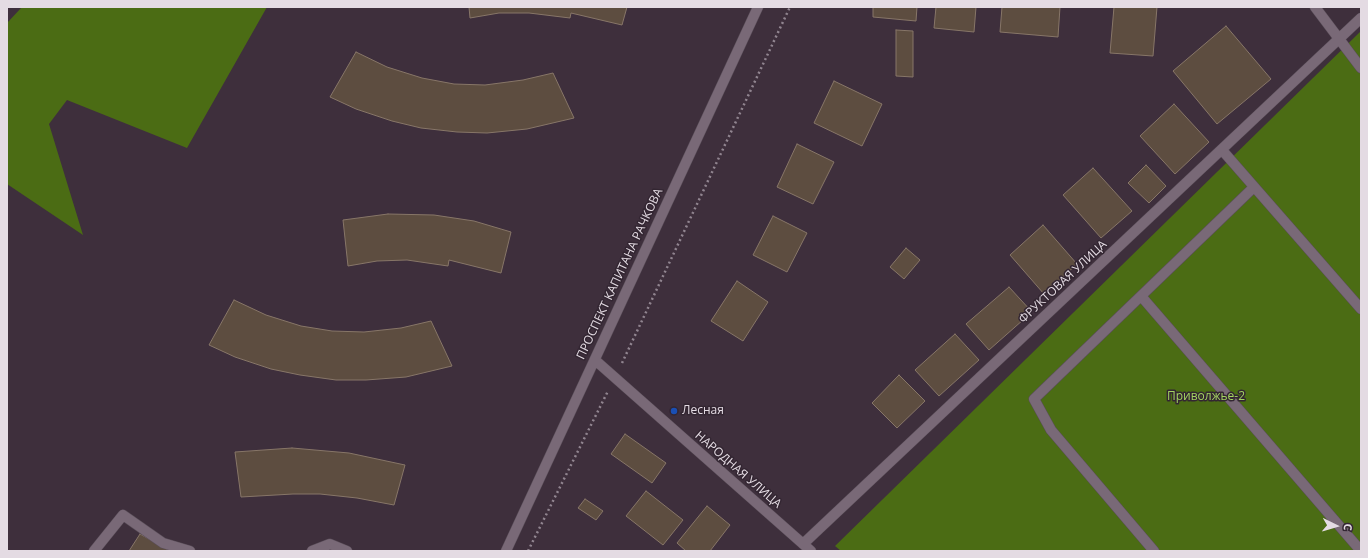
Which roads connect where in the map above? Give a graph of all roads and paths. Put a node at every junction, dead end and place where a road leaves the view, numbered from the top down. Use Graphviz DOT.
graph roads {
  1 [pos="758,7"];
  2 [pos="790,7"];
  3 [pos="1315,7"];
  4 [pos="1361,18"];
  5 [pos="1340,39"];
  6 [pos="1361,68"];
  7 [pos="1222,150"];
  8 [pos="1254,187"];
  9 [pos="1141,296"];
  10 [pos="1361,309"];
  11 [pos="595,360"];
  12 [pos="615,378"];
  13 [pos="807,548"];
  14 [pos="94,551"];
  15 [pos="190,551"];
  16 [pos="312,551"];
  17 [pos="347,551"];
  18 [pos="506,551"];
  19 [pos="528,551"];
  20 [pos="1154,551"];
  21 [pos="1361,551"];
  1 -- 11 [label="street, ПРОСПЕКТ КАПИТАНА РАЧКОВА"];
  2 -- 12 [label="path"];
  3 -- 5 [label="street"];
  4 -- 5 [label="street, ФРУКТОВАЯ УЛИЦА"];
  5 -- 6 [label="street"];
  5 -- 7 [label="street, ФРУКТОВАЯ УЛИЦА"];
  7 -- 8 [label="street"];
  7 -- 13 [label="street, ФРУКТОВАЯ УЛИЦА"];
  8 -- 9 [label="street"];
  8 -- 10 [label="street"];
  9 -- 20 [label="street"];
  9 -- 21 [label="street"];
  11 -- 12 [label="street, НАРОДНАЯ УЛИЦА"];
  11 -- 18 [label="street, ПРОСПЕКТ КАПИТАНА РАЧКОВА"];
  12 -- 13 [label="street, НАРОДНАЯ УЛИЦА"];
  12 -- 19 [label="path"];
  14 -- 15 [label="street"];
  16 -- 17 [label="street"];
}
